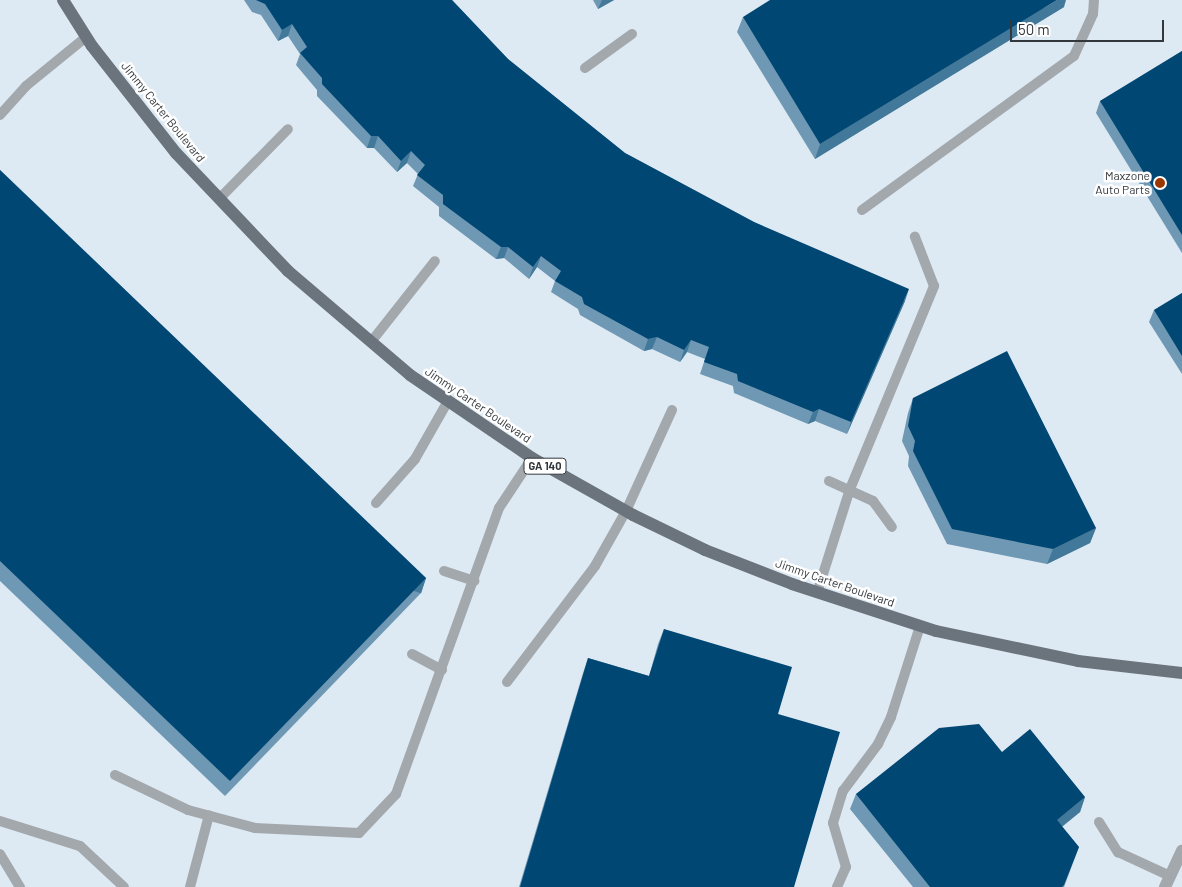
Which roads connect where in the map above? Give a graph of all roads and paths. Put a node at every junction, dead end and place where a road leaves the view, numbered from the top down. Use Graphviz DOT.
graph roads {
  1 [pos="63,0"];
  2 [pos="1094,0"];
  3 [pos="632,34"];
  4 [pos="86,37"];
  5 [pos="585,68"];
  6 [pos="0,115"];
  7 [pos="288,129"];
  8 [pos="220,199"];
  9 [pos="862,210"];
  10 [pos="915,237"];
  11 [pos="435,261"];
  12 [pos="371,342"];
  13 [pos="448,401"];
  14 [pos="672,410"];
  15 [pos="532,458"];
  16 [pos="829,481"];
  17 [pos="850,490"];
  18 [pos="376,503"];
  19 [pos="626,511"];
  20 [pos="892,527"];
  21 [pos="444,571"];
  22 [pos="474,581"];
  23 [pos="817,593"];
  24 [pos="920,626"];
  25 [pos="412,654"];
  26 [pos="442,670"];
  27 [pos="1182,673"];
  28 [pos="506,682"];
  29 [pos="115,775"];
  30 [pos="209,816"];
  31 [pos="0,821"];
  32 [pos="1099,822"];
  33 [pos="1182,851"];
  34 [pos="0,854"];
  35 [pos="1167,882"];
  36 [pos="20,887"];
  37 [pos="124,887"];
  38 [pos="190,887"];
  39 [pos="837,887"];
  1 -- 4 [label="main road, Jimmy Carter Boulevard / GA 140"];
  2 -- 9 [label="lane"];
  3 -- 5 [label="lane"];
  4 -- 6 [label="lane"];
  4 -- 8 [label="main road, Jimmy Carter Boulevard / GA 140"];
  7 -- 8 [label="lane"];
  8 -- 12 [label="main road, Jimmy Carter Boulevard / GA 140"];
  10 -- 17 [label="lane"];
  11 -- 12 [label="lane"];
  12 -- 13 [label="main road, Jimmy Carter Boulevard / GA 140"];
  13 -- 15 [label="main road, Jimmy Carter Boulevard / GA 140"];
  13 -- 18 [label="lane"];
  14 -- 19 [label="lane"];
  15 -- 19 [label="main road, Jimmy Carter Boulevard / GA 140"];
  15 -- 22 [label="lane"];
  16 -- 17 [label="lane"];
  17 -- 20 [label="lane"];
  17 -- 23 [label="lane"];
  19 -- 23 [label="main road, Jimmy Carter Boulevard / GA 140"];
  19 -- 28 [label="lane"];
  21 -- 22 [label="lane"];
  22 -- 26 [label="lane"];
  23 -- 24 [label="main road, Jimmy Carter Boulevard / GA 140"];
  24 -- 27 [label="main road, Jimmy Carter Boulevard / GA 140"];
  24 -- 39 [label="lane"];
  25 -- 26 [label="lane"];
  26 -- 30 [label="lane"];
  29 -- 30 [label="lane"];
  30 -- 38 [label="lane"];
  31 -- 37 [label="lane"];
  32 -- 35 [label="lane"];
  33 -- 35 [label="street"];
  34 -- 36 [label="lane"];
}
